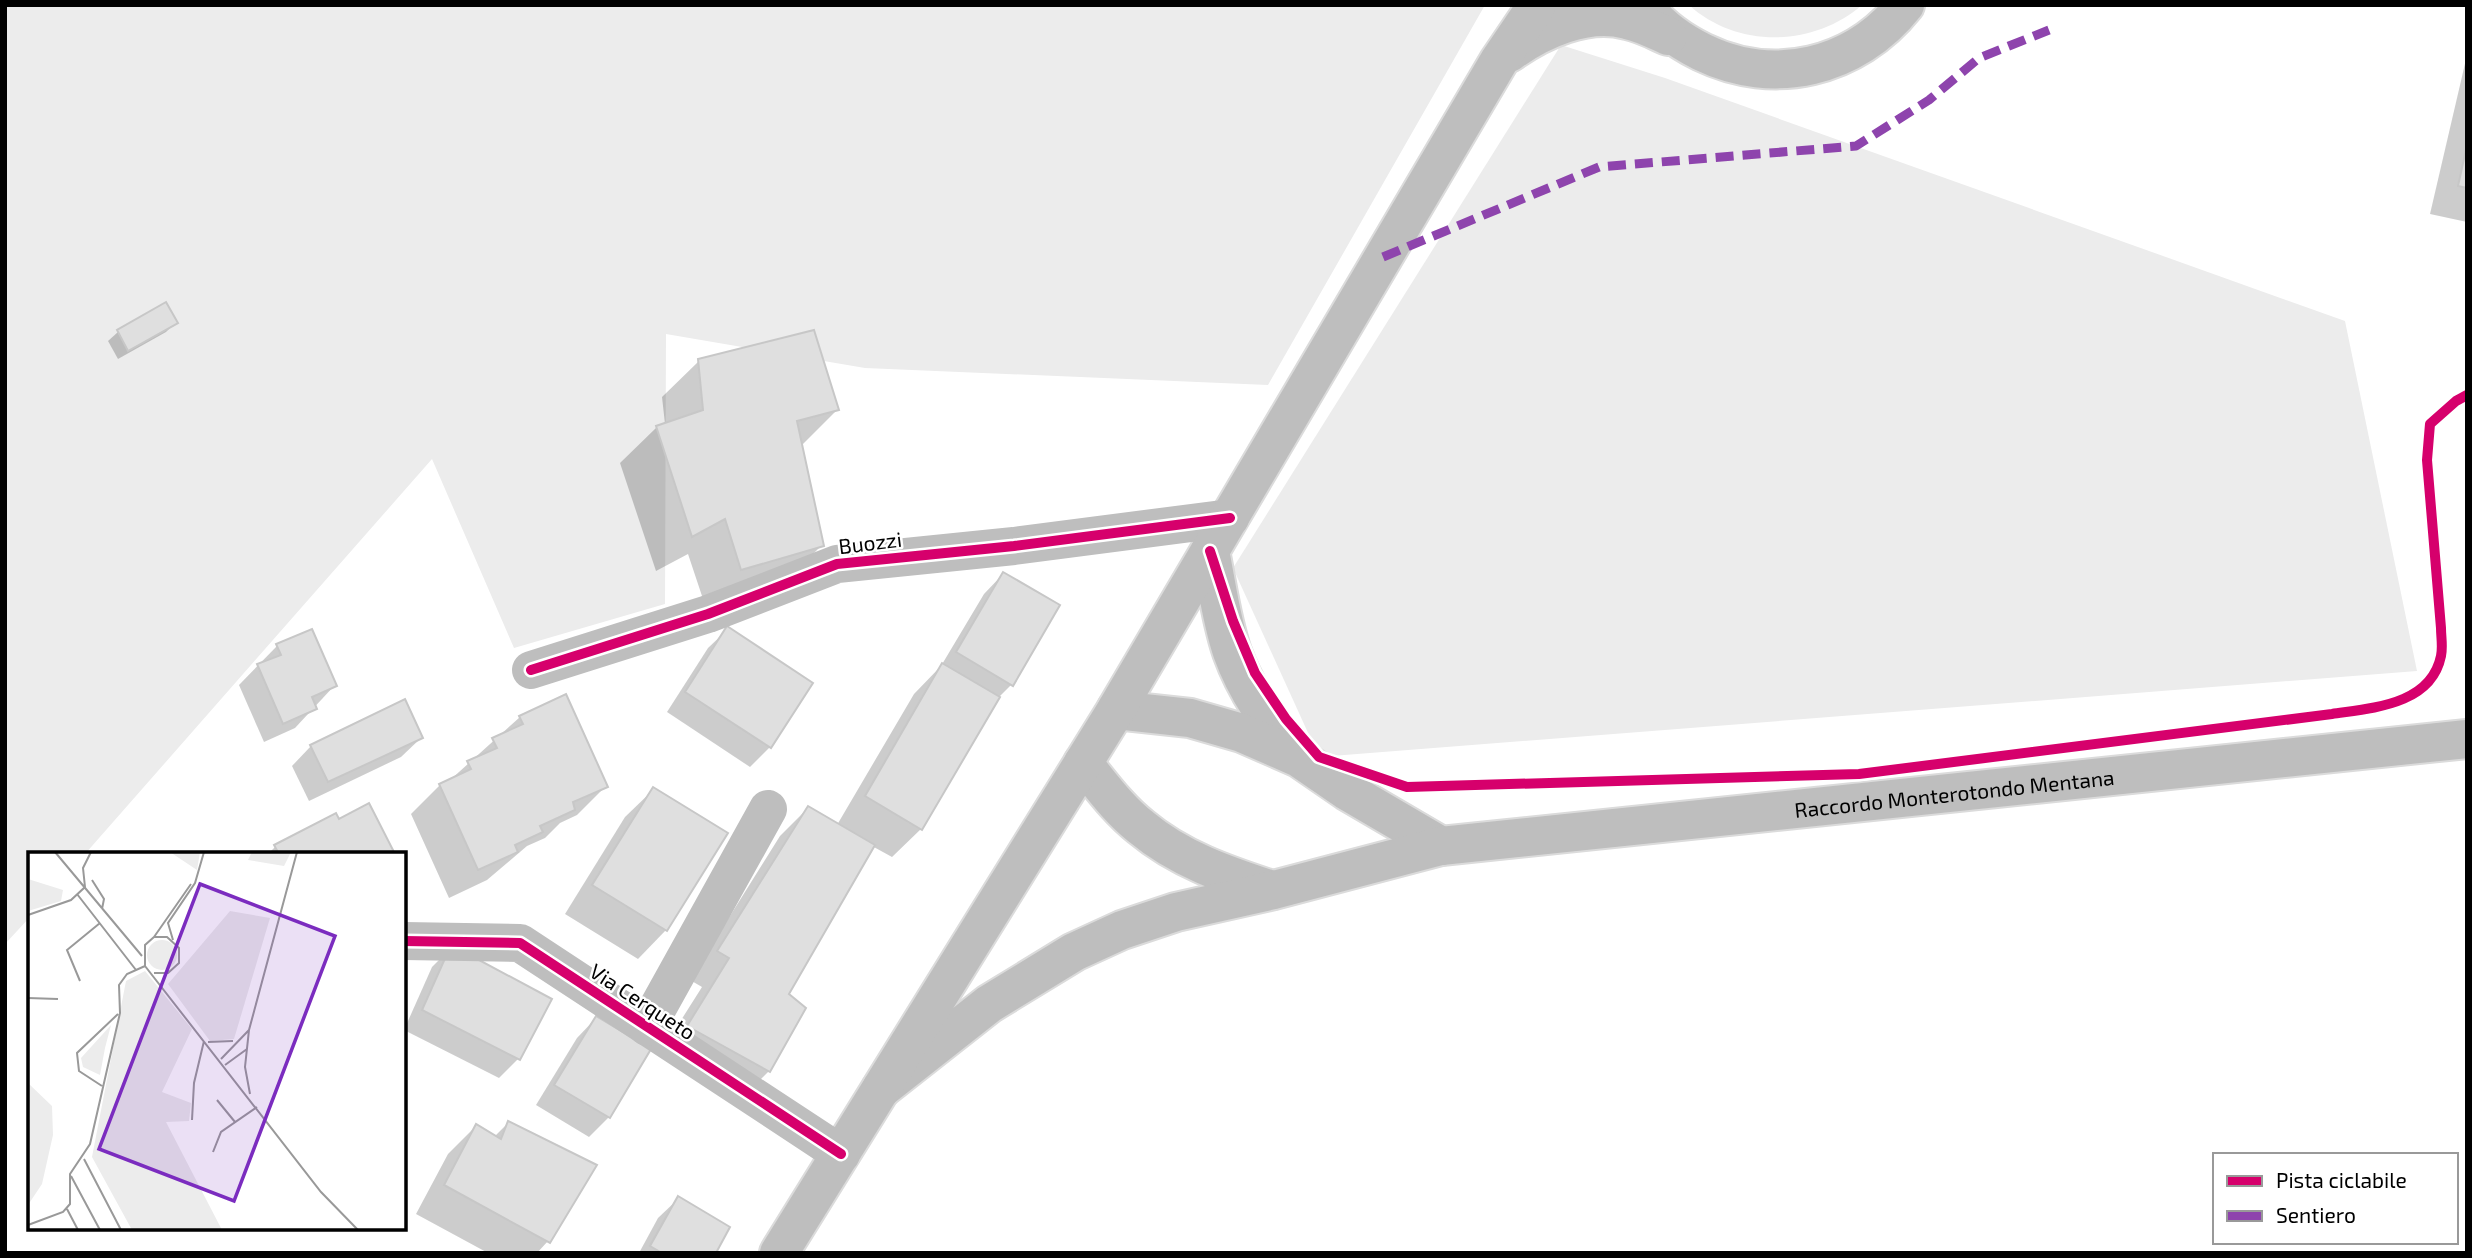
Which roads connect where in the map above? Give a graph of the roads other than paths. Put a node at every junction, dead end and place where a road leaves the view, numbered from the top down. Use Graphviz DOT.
graph roads {
  1 [pos="1537,5"];
  2 [pos="1644,5"];
  3 [pos="1905,5"];
  4 [pos="1683,42"];
  5 [pos="1499,61"];
  6 [pos="1230,517"];
  7 [pos="1210,551"];
  8 [pos="531,670"];
  9 [pos="1116,710"];
  10 [pos="2467,739"];
  11 [pos="1299,758"];
  12 [pos="1083,762"];
  13 [pos="768,809"];
  14 [pos="1441,846"];
  15 [pos="1274,890"];
  16 [pos="406,941"];
  17 [pos="647,1027"];
  18 [pos="881,1089"];
  19 [pos="841,1154"];
  20 [pos="779,1253"];
  1 -- 5 [label="main road"];
  2 -- 4 [label="main road"];
  3 -- 4 [label="main road"];
  4 -- 5 [label="main road"];
  5 -- 6 [label="main road"];
  6 -- 7 [label="main road"];
  6 -- 8 [label="main road, Buozzi"];
  7 -- 9 [label="main road"];
  7 -- 11 [label="main road"];
  9 -- 11 [label="main road"];
  9 -- 12 [label="main road"];
  10 -- 14 [label="main road, Raccordo Monterotondo Mentana"];
  11 -- 14 [label="main road"];
  12 -- 15 [label="main road"];
  12 -- 18 [label="main road"];
  13 -- 17 [label="main road"];
  14 -- 15 [label="main road, Raccordo Monterotondo Mentana"];
  15 -- 18 [label="main road, Raccordo Monterotondo Mentana"];
  16 -- 17 [label="main road, Via Cerqueto"];
  17 -- 19 [label="main road, Via Cerqueto"];
  18 -- 19 [label="main road"];
  19 -- 20 [label="main road"];
}
